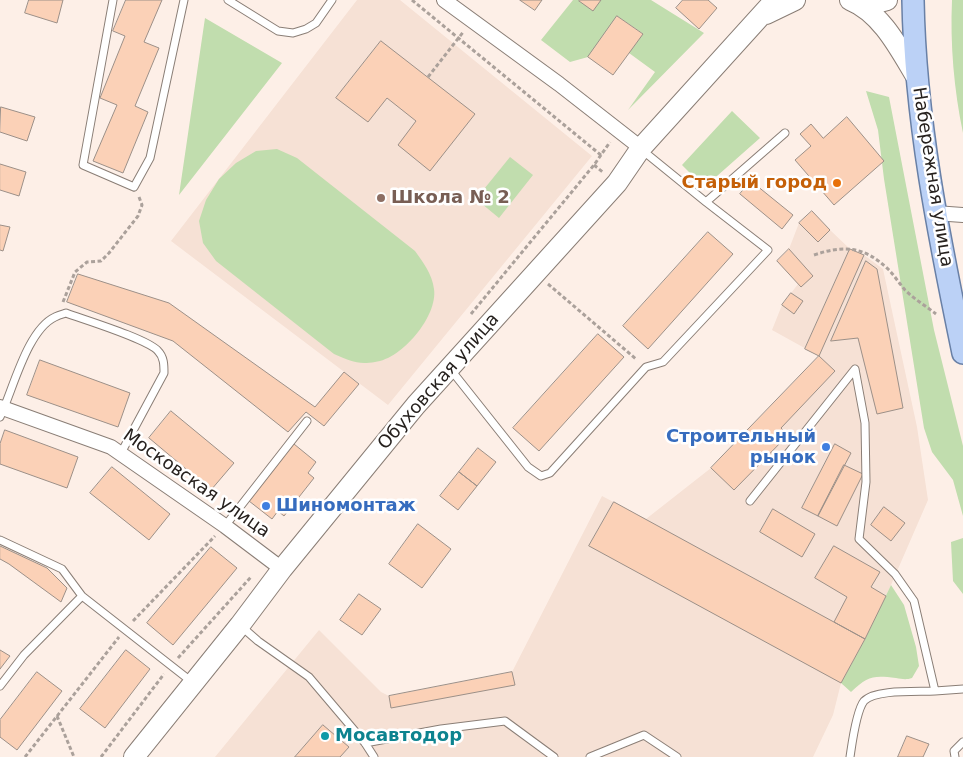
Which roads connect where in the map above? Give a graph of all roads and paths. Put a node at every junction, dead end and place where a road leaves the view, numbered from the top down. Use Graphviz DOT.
graph roads {
  1 [pos="113,0"];
  2 [pos="184,0"];
  3 [pos="228,0"];
  4 [pos="332,0"];
  5 [pos="412,0"];
  6 [pos="444,0"];
  7 [pos="775,0"];
  8 [pos="795,0"];
  9 [pos="887,0"];
  10 [pos="913,0"];
  11 [pos="855,2"];
  12 [pos="758,19"];
  13 [pos="472,20"];
  14 [pos="458,38"];
  15 [pos="428,77"];
  16 [pos="917,78"];
  17 [pos="785,133"];
  18 [pos="640,148"];
  19 [pos="602,156"];
  20 [pos="134,187"];
  21 [pos="706,202"];
  22 [pos="935,212"];
  23 [pos="963,215"];
  24 [pos="814,255"];
  25 [pos="548,283"];
  26 [pos="936,314"];
  27 [pos="61,315"];
  28 [pos="963,353"];
  29 [pos="449,367"];
  30 [pos="646,367"];
  31 [pos="1,411"];
  32 [pos="307,421"];
  33 [pos="121,453"];
  34 [pos="750,501"];
  35 [pos="225,526"];
  36 [pos="0,540"];
  37 [pos="275,563"];
  38 [pos="82,596"];
  39 [pos="240,625"];
  40 [pos="171,666"];
  41 [pos="192,682"];
  42 [pos="0,686"];
  43 [pos="963,689"];
  44 [pos="935,691"];
  45 [pos="57,716"];
  46 [pos="963,742"];
  47 [pos="365,743"];
  48 [pos="74,757"];
  49 [pos="101,757"];
  50 [pos="134,757"];
  51 [pos="374,757"];
  52 [pos="554,757"];
  53 [pos="590,757"];
  54 [pos="677,757"];
  55 [pos="850,757"];
  56 [pos="955,757"];
  1 -- 20 [label="lane"];
  2 -- 20 [label="lane"];
  3 -- 4 [label="lane"];
  5 -- 14 [label="path"];
  6 -- 13 [label="street"];
  7 -- 12 [label="street, Обуховская улица"];
  8 -- 12 [label="street"];
  9 -- 11 [label="street"];
  10 -- 16 [label="main road, Набережная улица"];
  11 -- 16 [label="street"];
  12 -- 18 [label="street, Обуховская улица"];
  13 -- 14 [label="path"];
  13 -- 18 [label="street"];
  14 -- 15 [label="path"];
  14 -- 19 [label="path"];
  16 -- 22 [label="main road, Набережная улица"];
  17 -- 21 [label="lane"];
  18 -- 21 [label="lane"];
  18 -- 29 [label="street, Обуховская улица"];
  20 -- 27 [label="path"];
  21 -- 30 [label="lane"];
  22 -- 23 [label="street"];
  22 -- 28 [label="main road, Набережная улица"];
  24 -- 26 [label="path"];
  25 -- 30 [label="path"];
  27 -- 31 [label="lane"];
  27 -- 33 [label="lane"];
  29 -- 30 [label="lane"];
  29 -- 37 [label="street, Обуховская улица"];
  31 -- 33 [label="street, Московская улица"];
  32 -- 35 [label="lane"];
  33 -- 35 [label="street, Московская улица"];
  34 -- 44 [label="lane"];
  35 -- 37 [label="street, Московская улица"];
  36 -- 38 [label="lane"];
  37 -- 39 [label="street, Обуховская улица"];
  37 -- 40 [label="path"];
  38 -- 40 [label="lane"];
  38 -- 42 [label="lane"];
  39 -- 41 [label="street, Обуховская улица"];
  39 -- 47 [label="lane"];
  40 -- 41 [label="lane"];
  40 -- 49 [label="path"];
  41 -- 50 [label="street, Обуховская улица"];
  43 -- 44 [label="lane"];
  44 -- 55 [label="lane"];
  45 -- 48 [label="path"];
  46 -- 56 [label="lane"];
  47 -- 51 [label="lane"];
  47 -- 52 [label="lane"];
  53 -- 54 [label="lane"];
}
